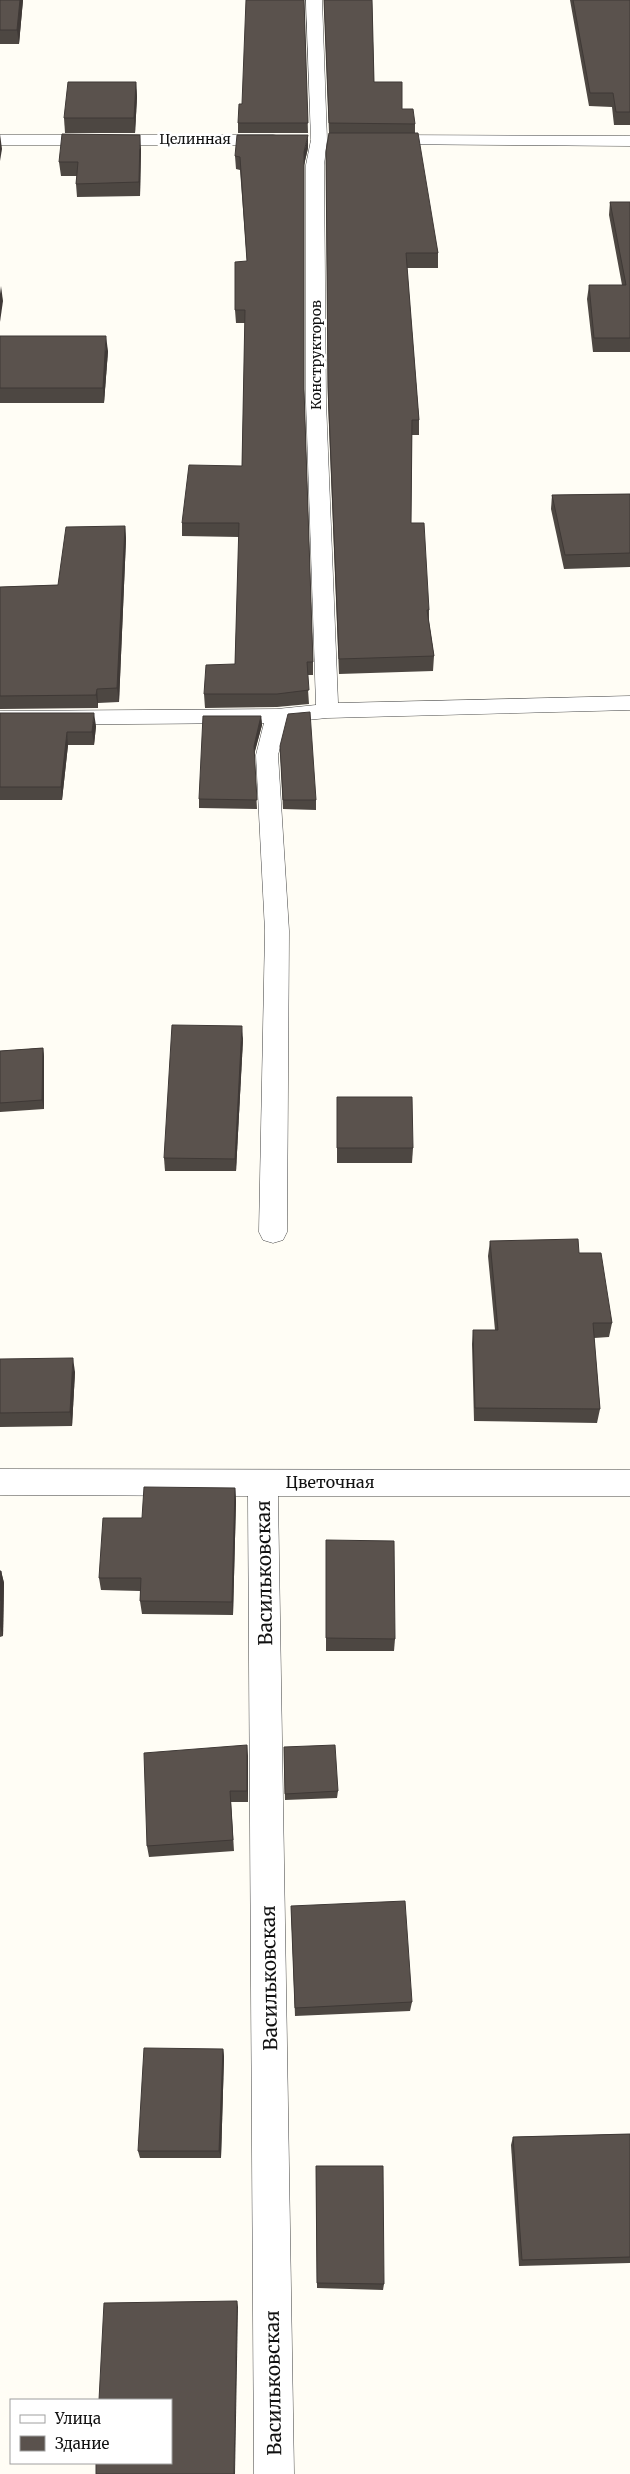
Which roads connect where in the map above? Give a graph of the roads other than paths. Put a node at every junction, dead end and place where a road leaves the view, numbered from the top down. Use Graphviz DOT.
graph roads {
  1 [pos="314,0"];
  2 [pos="0,140"];
  3 [pos="319,140"];
  4 [pos="339,140"];
  5 [pos="368,140"];
  6 [pos="630,141"];
  7 [pos="630,703"];
  8 [pos="327,711"];
  9 [pos="277,716"];
  10 [pos="0,718"];
  11 [pos="273,1232"];
  12 [pos="0,1482"];
  13 [pos="263,1482"];
  14 [pos="630,1483"];
  15 [pos="274,2474"];
  1 -- 3 [label="street, Конструкторов"];
  2 -- 3 [label="street, Целинная"];
  3 -- 4 [label="street, Целинная"];
  3 -- 8 [label="street, Конструкторов"];
  5 -- 6 [label="street"];
  7 -- 8 [label="street"];
  8 -- 9 [label="street"];
  9 -- 10 [label="street"];
  9 -- 11 [label="street"];
  12 -- 13 [label="street, Цветочная"];
  13 -- 14 [label="street, Цветочная"];
  13 -- 15 [label="street, Васильковская"];
}
